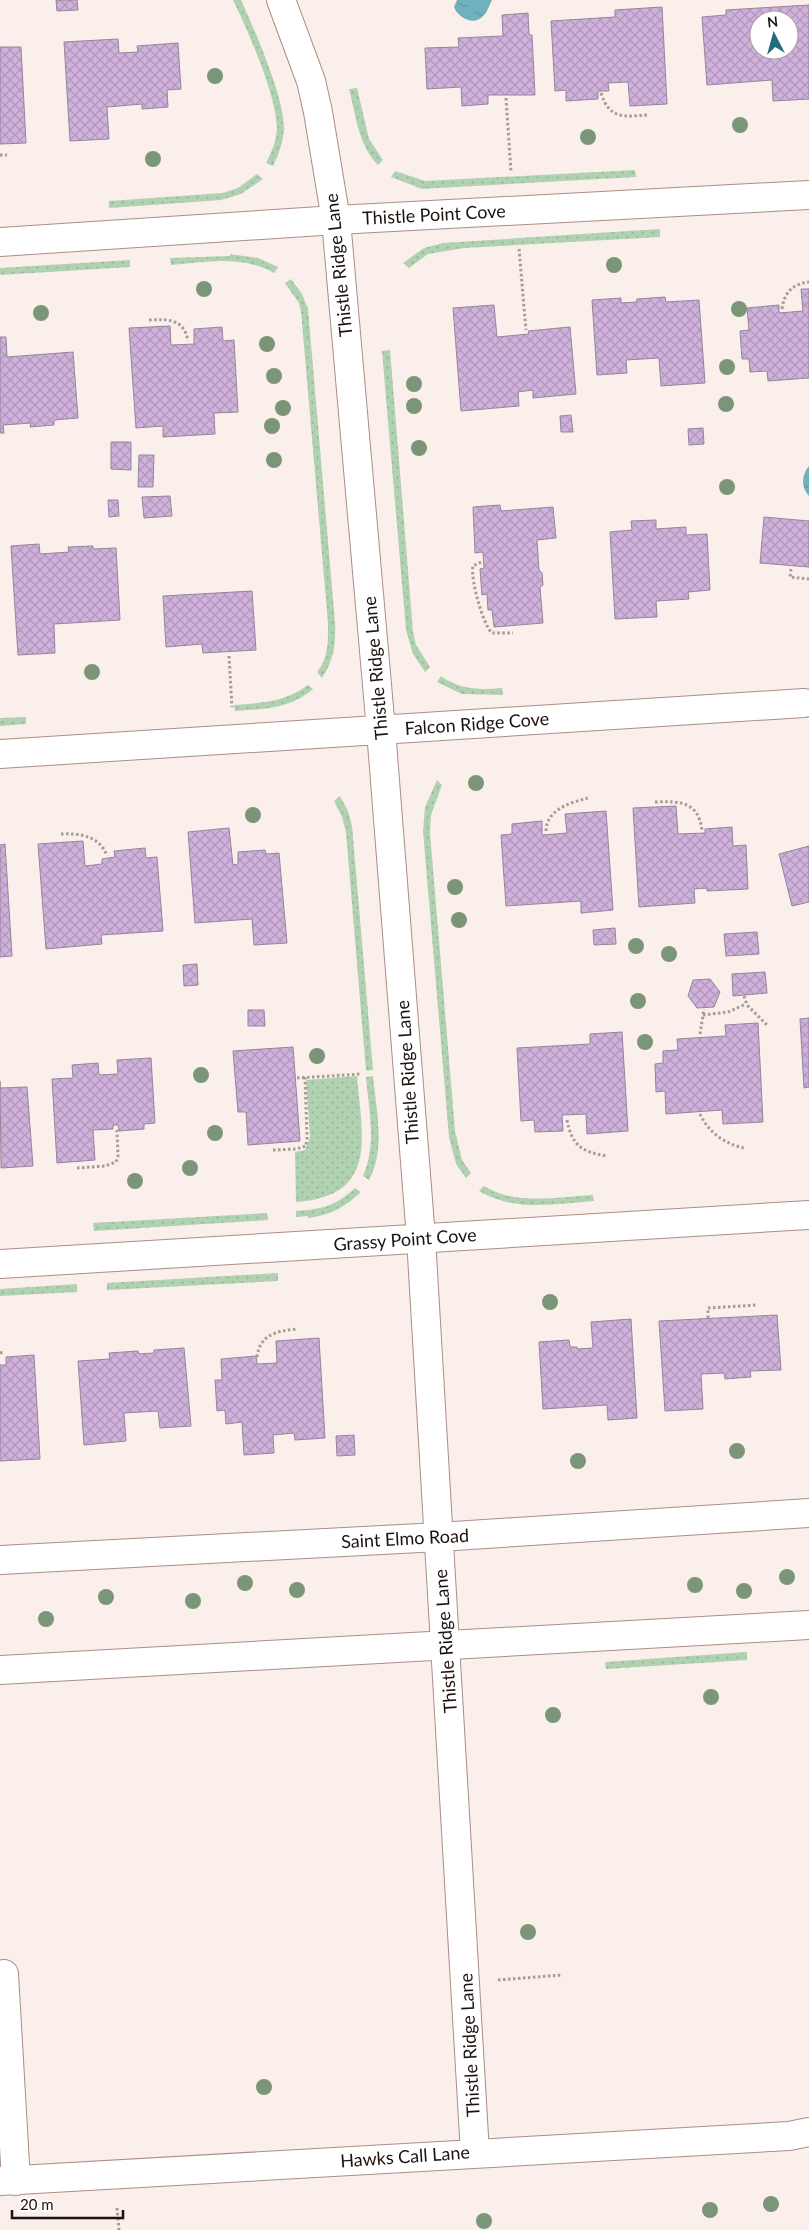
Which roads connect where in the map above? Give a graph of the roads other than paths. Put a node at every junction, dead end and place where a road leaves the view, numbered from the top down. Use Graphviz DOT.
graph roads {
  1 [pos="281,0"];
  2 [pos="809,195"];
  3 [pos="336,220"];
  4 [pos="0,242"];
  5 [pos="804,703"];
  6 [pos="381,730"];
  7 [pos="0,754"];
  8 [pos="809,1215"];
  9 [pos="421,1238"];
  10 [pos="0,1264"];
  11 [pos="809,1513"];
  12 [pos="439,1537"];
  13 [pos="0,1560"];
  14 [pos="809,1625"];
  15 [pos="446,1646"];
  16 [pos="0,1670"];
  17 [pos="4,1974"];
  18 [pos="809,2132"];
  19 [pos="475,2152"];
  20 [pos="8,2181"];
  1 -- 3 [label="street, Thistle Ridge Lane"];
  2 -- 3 [label="street, Thistle Point Cove"];
  3 -- 4 [label="street, Thistle Point Cove"];
  3 -- 6 [label="street, Thistle Ridge Lane"];
  5 -- 6 [label="street, Falcon Ridge Cove"];
  6 -- 7 [label="street, Falcon Ridge Cove"];
  6 -- 9 [label="street, Thistle Ridge Lane"];
  8 -- 9 [label="street, Grassy Point Cove"];
  9 -- 10 [label="street, Grassy Point Cove"];
  9 -- 12 [label="street, Thistle Ridge Lane"];
  11 -- 12 [label="street, Saint Elmo Road"];
  12 -- 13 [label="street, Saint Elmo Road"];
  12 -- 15 [label="street, Thistle Ridge Lane"];
  14 -- 15 [label="street"];
  15 -- 16 [label="street"];
  15 -- 19 [label="street, Thistle Ridge Lane"];
  17 -- 20 [label="street"];
  18 -- 19 [label="street, Hawks Call Lane"];
  19 -- 20 [label="street, Hawks Call Lane"];
}
